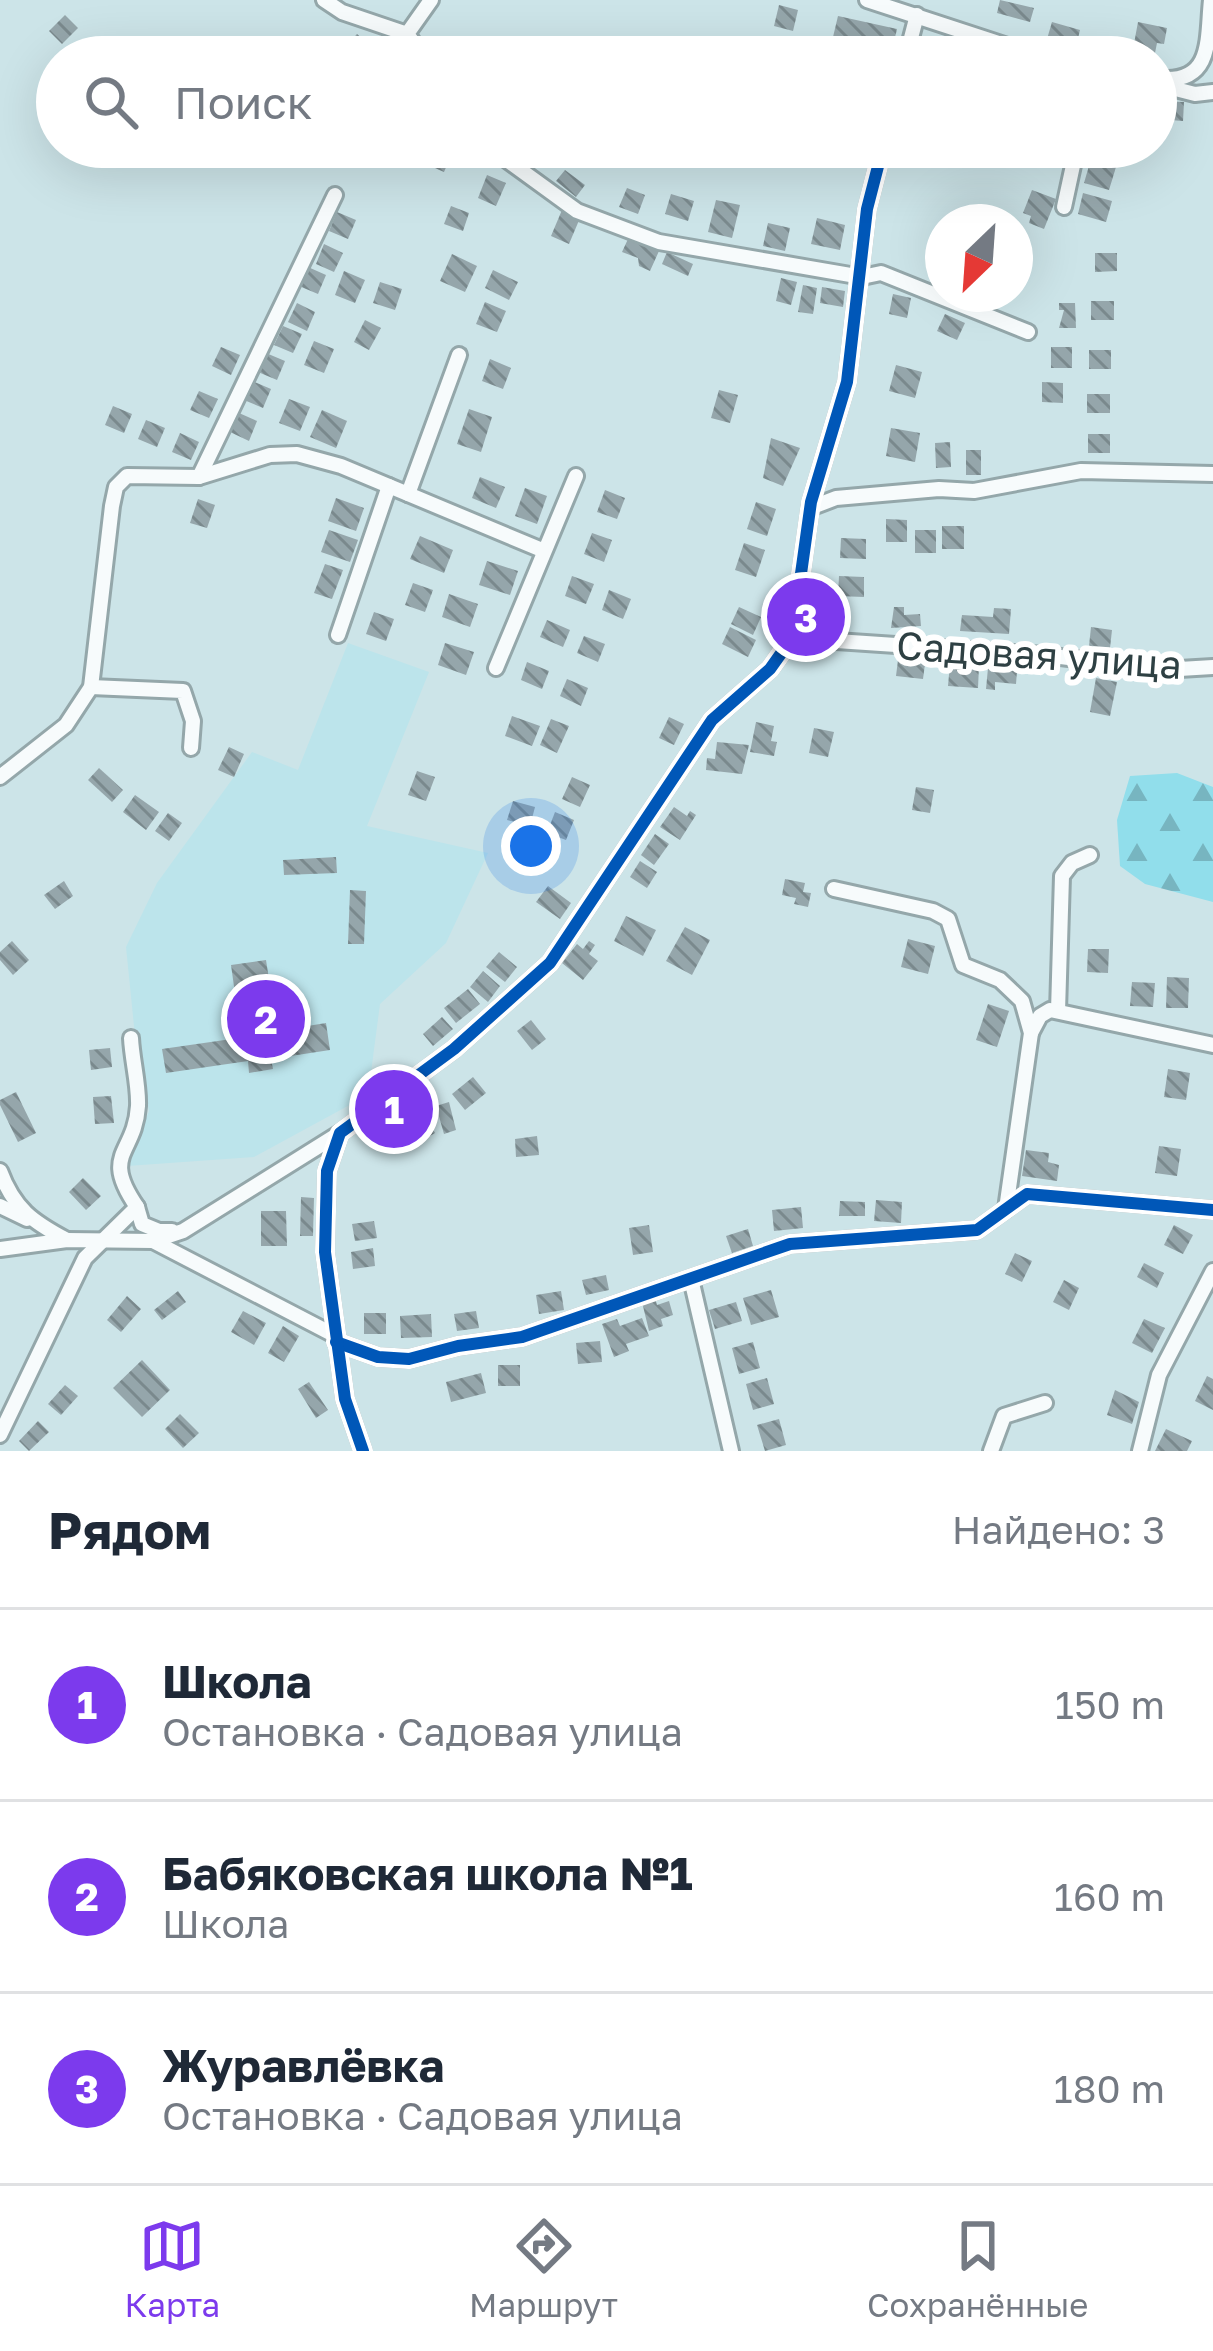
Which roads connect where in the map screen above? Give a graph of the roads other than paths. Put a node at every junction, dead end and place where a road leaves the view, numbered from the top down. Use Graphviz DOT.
graph roads {
  1 [pos="324,0"];
  2 [pos="431,0"];
  3 [pos="867,0"];
  4 [pos="1211,0"];
  5 [pos="917,16"];
  6 [pos="407,34"];
  7 [pos="912,36"];
  8 [pos="977,36"];
  9 [pos="1177,79"];
  10 [pos="1177,90"];
  11 [pos="1213,92"];
  12 [pos="518,168"];
  13 [pos="878,168"];
  14 [pos="1072,168"];
  15 [pos="335,195"];
  16 [pos="1064,207"];
  17 [pos="862,277"];
  18 [pos="1028,332"];
  19 [pos="460,355"];
  20 [pos="1213,474"];
  21 [pos="576,476"];
  22 [pos="200,477"];
  23 [pos="389,486"];
  24 [pos="408,494"];
  25 [pos="810,508"];
  26 [pos="542,550"];
  27 [pos="338,635"];
  28 [pos="792,638"];
  29 [pos="1213,667"];
  30 [pos="496,668"];
  31 [pos="92,687"];
  32 [pos="191,748"];
  33 [pos="0,777"];
  34 [pos="1090,855"];
  35 [pos="834,889"];
  36 [pos="1058,1011"];
  37 [pos="1031,1033"];
  38 [pos="131,1038"];
  39 [pos="1213,1045"];
  40 [pos="340,1133"];
  41 [pos="0,1171"];
  42 [pos="0,1206"];
  43 [pos="137,1207"];
  44 [pos="1006,1209"];
  45 [pos="1213,1210"];
  46 [pos="31,1221"];
  47 [pos="183,1232"];
  48 [pos="108,1238"];
  49 [pos="67,1240"];
  50 [pos="153,1240"];
  51 [pos="0,1249"];
  52 [pos="1213,1270"];
  53 [pos="691,1279"];
  54 [pos="335,1338"];
  55 [pos="1045,1403"];
  56 [pos="0,1435"];
  57 [pos="363,1451"];
  58 [pos="731,1451"];
  59 [pos="991,1451"];
  60 [pos="1140,1451"];
  1 -- 6 [label="street"];
  2 -- 6 [label="street"];
  3 -- 5 [label="street"];
  4 -- 9 [label="street"];
  5 -- 7 [label="street"];
  5 -- 8 [label="street"];
  10 -- 11 [label="street"];
  12 -- 17 [label="street"];
  13 -- 17 [label="street"];
  14 -- 16 [label="street"];
  15 -- 22 [label="street"];
  17 -- 18 [label="street"];
  17 -- 25 [label="street"];
  19 -- 24 [label="street"];
  20 -- 25 [label="street"];
  21 -- 26 [label="street"];
  22 -- 23 [label="street"];
  22 -- 31 [label="street"];
  23 -- 24 [label="street"];
  23 -- 27 [label="street"];
  24 -- 26 [label="street"];
  25 -- 28 [label="street"];
  26 -- 30 [label="street"];
  28 -- 29 [label="street, Садовая улица"];
  28 -- 40 [label="street"];
  31 -- 32 [label="street"];
  31 -- 33 [label="street"];
  34 -- 36 [label="street"];
  35 -- 37 [label="street"];
  36 -- 37 [label="street"];
  36 -- 39 [label="street"];
  37 -- 44 [label="street"];
  38 -- 43 [label="street"];
  40 -- 47 [label="street"];
  40 -- 54 [label="street"];
  41 -- 46 [label="street"];
  42 -- 46 [label="street"];
  43 -- 47 [label="street"];
  43 -- 48 [label="street"];
  44 -- 45 [label="street"];
  44 -- 53 [label="street"];
  46 -- 49 [label="street"];
  47 -- 50 [label="street"];
  48 -- 49 [label="street"];
  48 -- 50 [label="street"];
  48 -- 56 [label="street"];
  49 -- 51 [label="street"];
  50 -- 54 [label="street"];
  52 -- 60 [label="street"];
  53 -- 54 [label="street"];
  53 -- 58 [label="street"];
  54 -- 57 [label="street"];
  55 -- 59 [label="street"];
}
